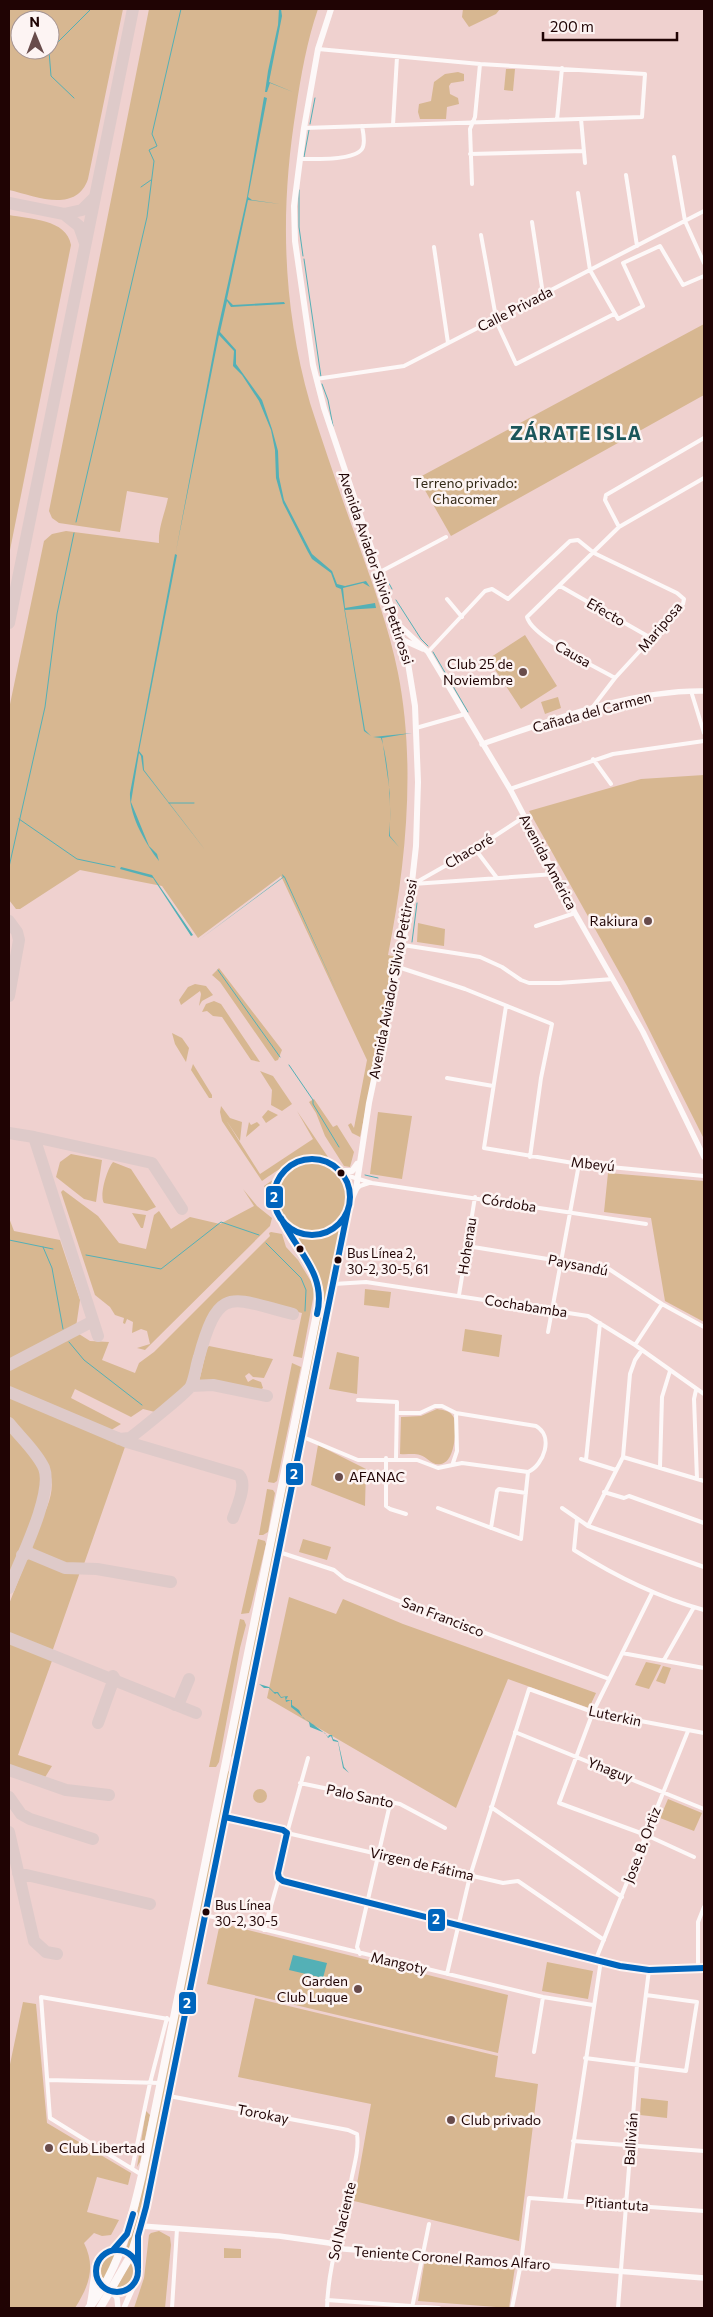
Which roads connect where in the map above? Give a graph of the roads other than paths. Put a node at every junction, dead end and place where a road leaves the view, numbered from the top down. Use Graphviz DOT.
graph roads {
  1 [pos="331,9"];
  2 [pos="318,49"];
  3 [pos="397,57"];
  4 [pos="480,64"];
  5 [pos="562,68"];
  6 [pos="580,119"];
  7 [pos="557,120"];
  8 [pos="473,122"];
  9 [pos="393,125"];
  10 [pos="362,126"];
  11 [pos="304,128"];
  12 [pos="584,151"];
  13 [pos="470,154"];
  14 [pos="674,157"];
  15 [pos="300,159"];
  16 [pos="585,163"];
  17 [pos="626,175"];
  18 [pos="472,184"];
  19 [pos="578,193"];
  20 [pos="704,212"];
  21 [pos="685,221"];
  22 [pos="532,222"];
  23 [pos="482,235"];
  24 [pos="637,246"];
  25 [pos="434,247"];
  26 [pos="704,263"];
  27 [pos="590,270"];
  28 [pos="704,276"];
  29 [pos="543,294"];
  30 [pos="614,314"];
  31 [pos="496,319"];
  32 [pos="448,343"];
  33 [pos="316,380"];
  34 [pos="704,438"];
  35 [pos="704,478"];
  36 [pos="619,527"];
  37 [pos="446,537"];
  38 [pos="594,553"];
  39 [pos="380,572"];
  40 [pos="560,586"];
  41 [pos="447,599"];
  42 [pos="462,616"];
  43 [pos="399,625"];
  44 [pos="651,638"];
  45 [pos="403,640"];
  46 [pos="428,652"];
  47 [pos="615,678"];
  48 [pos="691,691"];
  49 [pos="704,691"];
  50 [pos="590,709"];
  51 [pos="465,714"];
  52 [pos="416,728"];
  53 [pos="704,733"];
  54 [pos="704,741"];
  55 [pos="482,744"];
  56 [pos="593,759"];
  57 [pos="611,784"];
  58 [pos="510,790"];
  59 [pos="524,817"];
  60 [pos="476,849"];
  61 [pos="555,874"];
  62 [pos="496,878"];
  63 [pos="413,884"];
  64 [pos="575,913"];
  65 [pos="536,926"];
  66 [pos="403,945"];
  67 [pos="398,966"];
  68 [pos="613,979"];
  69 [pos="506,1006"];
  70 [pos="447,1078"];
  71 [pos="493,1086"];
  72 [pos="530,1157"];
  73 [pos="704,1157"];
  74 [pos="359,1160"];
  75 [pos="579,1164"];
  76 [pos="341,1172"];
  77 [pos="704,1176"];
  78 [pos="357,1179"];
  79 [pos="372,1183"];
  80 [pos="354,1193"];
  81 [pos="475,1197"];
  82 [pos="349,1206"];
  83 [pos="570,1213"];
  84 [pos="281,1218"];
  85 [pos="646,1224"];
  86 [pos="467,1246"];
  87 [pos="562,1261"];
  88 [pos="334,1284"];
  89 [pos="459,1295"];
  90 [pos="662,1304"];
  91 [pos="553,1310"];
  92 [pos="600,1323"];
  93 [pos="704,1328"];
  94 [pos="548,1332"];
  95 [pos="635,1345"];
  96 [pos="642,1350"];
  97 [pos="670,1371"];
  98 [pos="696,1390"];
  99 [pos="704,1394"];
  100 [pos="358,1400"];
  101 [pos="398,1413"];
  102 [pos="456,1413"];
  103 [pos="303,1436"];
  104 [pos="622,1457"];
  105 [pos="386,1458"];
  106 [pos="396,1459"];
  107 [pos="453,1463"];
  108 [pos="660,1467"];
  109 [pos="616,1470"];
  110 [pos="528,1472"];
  111 [pos="697,1479"];
  112 [pos="704,1481"];
  113 [pos="526,1492"];
  114 [pos="604,1492"];
  115 [pos="438,1508"];
  116 [pos="562,1508"];
  117 [pos="406,1514"];
  118 [pos="577,1519"];
  119 [pos="704,1523"];
  120 [pos="588,1526"];
  121 [pos="491,1528"];
  122 [pos="279,1552"];
  123 [pos="704,1567"];
  124 [pos="652,1593"];
  125 [pos="694,1607"];
  126 [pos="704,1610"];
  127 [pos="622,1653"];
  128 [pos="664,1660"];
  129 [pos="704,1668"];
  130 [pos="609,1679"];
  131 [pos="593,1712"];
  132 [pos="688,1731"];
  133 [pos="515,1732"];
  134 [pos="704,1733"];
  135 [pos="575,1757"];
  136 [pos="308,1758"];
  137 [pos="225,1763"];
  138 [pos="236,1764"];
  139 [pos="300,1782"];
  140 [pos="662,1791"];
  141 [pos="390,1804"];
  142 [pos="491,1807"];
  143 [pos="704,1809"];
  144 [pos="225,1817"];
  145 [pos="445,1828"];
  146 [pos="287,1833"];
  147 [pos="646,1835"];
  148 [pos="380,1854"];
  149 [pos="694,1857"];
  150 [pos="470,1876"];
  151 [pos="279,1878"];
  152 [pos="622,1898"];
  153 [pos="368,1903"];
  154 [pos="704,1907"];
  155 [pos="205,1915"];
  156 [pos="704,1916"];
  157 [pos="699,1918"];
  158 [pos="459,1926"];
  159 [pos="264,1930"];
  160 [pos="604,1940"];
  161 [pos="360,1954"];
  162 [pos="598,1959"];
  163 [pos="701,1968"];
  164 [pos="649,1970"];
  165 [pos="447,1974"];
  166 [pos="646,1994"];
  167 [pos="543,1997"];
  168 [pos="593,2005"];
  169 [pos="170,2019"];
  170 [pos="534,2052"];
  171 [pos="585,2058"];
  172 [pos="637,2065"];
  173 [pos="48,2080"];
  174 [pos="150,2083"];
  175 [pos="161,2083"];
  176 [pos="169,2096"];
  177 [pos="357,2134"];
  178 [pos="573,2141"];
  179 [pos="631,2146"];
  180 [pos="704,2151"];
  181 [pos="132,2169"];
  182 [pos="142,2175"];
  183 [pos="565,2200"];
  184 [pos="628,2205"];
  185 [pos="704,2211"];
  186 [pos="429,2224"];
  187 [pos="141,2226"];
  188 [pos="177,2229"];
  189 [pos="138,2236"];
  190 [pos="337,2247"];
  191 [pos="117,2251"];
  192 [pos="131,2255"];
  193 [pos="422,2255"];
  194 [pos="521,2263"];
  195 [pos="138,2268"];
  196 [pos="96,2271"];
  197 [pos="622,2272"];
  198 [pos="704,2278"];
  199 [pos="136,2279"];
  200 [pos="104,2286"];
  201 [pos="112,2291"];
  202 [pos="328,2300"];
  203 [pos="412,2307"];
  204 [pos="90,2308"];
  205 [pos="100,2308"];
  206 [pos="118,2308"];
  207 [pos="124,2308"];
  208 [pos="172,2308"];
  209 [pos="327,2308"];
  210 [pos="440,2308"];
  211 [pos="512,2308"];
  212 [pos="618,2308"];
  1 -- 2 [label="main road, Avenida Aviador Silvio Pettirossi"];
  2 -- 3 [label="street"];
  2 -- 11 [label="main road, Avenida Aviador Silvio Pettirossi"];
  3 -- 4 [label="street"];
  3 -- 9 [label="street"];
  4 -- 5 [label="street"];
  4 -- 8 [label="street"];
  5 -- 6 [label="street"];
  5 -- 7 [label="street"];
  6 -- 7 [label="street"];
  6 -- 12 [label="street"];
  7 -- 8 [label="street"];
  8 -- 9 [label="street"];
  8 -- 13 [label="street"];
  9 -- 10 [label="street"];
  10 -- 11 [label="street"];
  10 -- 15 [label="street"];
  11 -- 15 [label="main road, Avenida Aviador Silvio Pettirossi"];
  12 -- 13 [label="street"];
  12 -- 16 [label="street"];
  13 -- 18 [label="street"];
  14 -- 21 [label="street"];
  15 -- 33 [label="main road, Avenida Aviador Silvio Pettirossi"];
  17 -- 24 [label="street"];
  19 -- 27 [label="street"];
  20 -- 21 [label="street, Calle Privada"];
  21 -- 24 [label="street, Calle Privada"];
  21 -- 26 [label="street"];
  22 -- 29 [label="street"];
  23 -- 31 [label="street"];
  24 -- 27 [label="street, Calle Privada"];
  25 -- 32 [label="street"];
  27 -- 29 [label="street, Calle Privada"];
  27 -- 30 [label="street"];
  28 -- 30 [label="street"];
  29 -- 31 [label="street, Calle Privada"];
  30 -- 31 [label="street"];
  31 -- 32 [label="street, Calle Privada"];
  32 -- 33 [label="street, Calle Privada"];
  33 -- 39 [label="main road, Avenida Aviador Silvio Pettirossi"];
  34 -- 36 [label="street"];
  35 -- 36 [label="street"];
  36 -- 38 [label="street"];
  37 -- 39 [label="street"];
  38 -- 40 [label="street"];
  38 -- 42 [label="street"];
  38 -- 44 [label="street, Mariposa"];
  39 -- 43 [label="main road, Avenida Aviador Silvio Pettirossi"];
  40 -- 44 [label="street, Efecto"];
  40 -- 47 [label="street, Causa"];
  41 -- 42 [label="street"];
  42 -- 46 [label="street"];
  43 -- 45 [label="main road, Avenida Aviador Silvio Pettirossi"];
  43 -- 46 [label="street, Avenida América"];
  44 -- 47 [label="street, Mariposa"];
  45 -- 46 [label="street"];
  45 -- 52 [label="main road, Avenida Aviador Silvio Pettirossi"];
  46 -- 51 [label="street, Avenida América"];
  47 -- 50 [label="street, Mariposa"];
  48 -- 49 [label="street, Cañada del Carmen"];
  48 -- 50 [label="street, Cañada del Carmen"];
  48 -- 53 [label="street"];
  50 -- 55 [label="street, Cañada del Carmen"];
  51 -- 52 [label="street"];
  51 -- 55 [label="street, Avenida América"];
  52 -- 63 [label="main road, Avenida Aviador Silvio Pettirossi"];
  54 -- 56 [label="street"];
  55 -- 58 [label="street, Avenida América"];
  56 -- 57 [label="street"];
  56 -- 58 [label="street"];
  58 -- 59 [label="street, Avenida América"];
  59 -- 60 [label="street, Chacoré"];
  59 -- 61 [label="street, Avenida América"];
  60 -- 62 [label="street"];
  60 -- 63 [label="street, Chacoré"];
  61 -- 62 [label="street"];
  61 -- 64 [label="street, Avenida América"];
  62 -- 63 [label="street"];
  63 -- 66 [label="main road, Avenida Aviador Silvio Pettirossi"];
  64 -- 65 [label="street"];
  64 -- 68 [label="street, Avenida América"];
  66 -- 67 [label="main road, Avenida Aviador Silvio Pettirossi"];
  66 -- 68 [label="street"];
  67 -- 69 [label="street"];
  67 -- 74 [label="main road, Avenida Aviador Silvio Pettirossi"];
  68 -- 73 [label="street, Avenida América"];
  69 -- 71 [label="street"];
  69 -- 72 [label="street"];
  70 -- 71 [label="street"];
  71 -- 72 [label="street, Mbeyú"];
  72 -- 75 [label="street, Mbeyú"];
  74 -- 76 [label="main road"];
  74 -- 78 [label="main road, Avenida Aviador Silvio Pettirossi"];
  75 -- 77 [label="street, Mbeyú"];
  75 -- 83 [label="street"];
  76 -- 78 [label="street, Córdoba"];
  76 -- 82 [label="highway"];
  76 -- 84 [label="highway"];
  78 -- 79 [label="street, Córdoba"];
  78 -- 80 [label="main road, Avenida Aviador Silvio Pettirossi"];
  79 -- 80 [label="street"];
  79 -- 81 [label="street, Córdoba"];
  80 -- 82 [label="main road, Avenida Aviador Silvio Pettirossi"];
  81 -- 83 [label="street, Córdoba"];
  81 -- 86 [label="street, Hohenau"];
  82 -- 84 [label="highway"];
  82 -- 88 [label="highway, Avenida Aviador Silvio Pettirossi"];
  83 -- 85 [label="street, Córdoba"];
  83 -- 87 [label="street"];
  84 -- 137 [label="highway"];
  86 -- 87 [label="street, Paysandú"];
  86 -- 89 [label="street, Hohenau"];
  87 -- 90 [label="street, Paysandú"];
  87 -- 91 [label="street"];
  88 -- 89 [label="street, Cochabamba"];
  88 -- 103 [label="highway, Avenida Aviador Silvio Pettirossi"];
  89 -- 91 [label="street, Cochabamba"];
  90 -- 93 [label="street, Paysandú"];
  90 -- 95 [label="street"];
  91 -- 92 [label="street, Cochabamba"];
  91 -- 94 [label="street"];
  92 -- 95 [label="street, Cochabamba"];
  92 -- 109 [label="street"];
  95 -- 96 [label="street, Cochabamba"];
  96 -- 97 [label="street, Cochabamba"];
  96 -- 104 [label="street"];
  97 -- 98 [label="street, Cochabamba"];
  97 -- 108 [label="street"];
  98 -- 99 [label="street, Cochabamba"];
  98 -- 111 [label="street"];
  100 -- 101 [label="street"];
  101 -- 102 [label="street"];
  101 -- 106 [label="street"];
  102 -- 107 [label="street"];
  102 -- 110 [label="street"];
  103 -- 105 [label="street"];
  103 -- 122 [label="highway, Avenida Aviador Silvio Pettirossi"];
  104 -- 108 [label="street"];
  104 -- 109 [label="street"];
  105 -- 106 [label="street"];
  105 -- 117 [label="street"];
  106 -- 107 [label="street"];
  107 -- 110 [label="street"];
  108 -- 111 [label="street"];
  109 -- 114 [label="street"];
  110 -- 113 [label="street"];
  111 -- 112 [label="street"];
  113 -- 121 [label="street"];
  113 -- 121 [label="street"];
  114 -- 119 [label="street"];
  114 -- 120 [label="street"];
  115 -- 121 [label="street"];
  116 -- 118 [label="street"];
  118 -- 120 [label="street"];
  118 -- 124 [label="street"];
  120 -- 123 [label="street"];
  122 -- 130 [label="street, San Francisco"];
  122 -- 138 [label="highway, Avenida Aviador Silvio Pettirossi"];
  124 -- 125 [label="street"];
  124 -- 127 [label="street"];
  125 -- 126 [label="street"];
  125 -- 128 [label="street"];
  127 -- 128 [label="street"];
  127 -- 130 [label="street"];
  128 -- 129 [label="street"];
  130 -- 131 [label="street"];
  131 -- 132 [label="street, Luterkin"];
  131 -- 133 [label="street, Luterkin"];
  131 -- 135 [label="street"];
  132 -- 134 [label="street, Luterkin"];
  132 -- 140 [label="street, Jose. B. Ortiz"];
  133 -- 135 [label="street, Yhaguy"];
  133 -- 142 [label="street"];
  135 -- 140 [label="street, Yhaguy"];
  135 -- 147 [label="street"];
  136 -- 139 [label="street"];
  137 -- 138 [label="highway"];
  137 -- 169 [label="highway"];
  138 -- 144 [label="highway, Avenida Aviador Silvio Pettirossi"];
  139 -- 141 [label="street, Palo Santo"];
  139 -- 146 [label="street"];
  140 -- 143 [label="street, Yhaguy"];
  140 -- 147 [label="street, Jose. B. Ortiz"];
  141 -- 145 [label="street, Palo Santo"];
  141 -- 148 [label="street"];
  142 -- 150 [label="street"];
  142 -- 152 [label="street"];
  144 -- 146 [label="street, Virgen de Fátima"];
  144 -- 155 [label="highway, Avenida Aviador Silvio Pettirossi"];
  146 -- 148 [label="street, Virgen de Fátima"];
  146 -- 151 [label="street"];
  147 -- 149 [label="street"];
  147 -- 152 [label="street, Jose. B. Ortiz"];
  148 -- 150 [label="street, Virgen de Fátima"];
  148 -- 153 [label="street"];
  150 -- 158 [label="street"];
  150 -- 160 [label="street, Virgen de Fátima"];
  151 -- 153 [label="street"];
  151 -- 159 [label="street"];
  152 -- 160 [label="street, Jose. B. Ortiz"];
  153 -- 158 [label="street"];
  153 -- 161 [label="street"];
  154 -- 157 [label="street"];
  155 -- 159 [label="street, Mangoty"];
  155 -- 176 [label="highway, Avenida Aviador Silvio Pettirossi"];
  156 -- 157 [label="street"];
  157 -- 163 [label="street"];
  158 -- 162 [label="street"];
  158 -- 165 [label="street"];
  159 -- 161 [label="street, Mangoty"];
  160 -- 162 [label="street, Jose. B. Ortiz"];
  161 -- 165 [label="street, Mangoty"];
  162 -- 164 [label="street"];
  162 -- 168 [label="street, Jose. B. Ortiz"];
  163 -- 164 [label="street"];
  164 -- 166 [label="street, Ballivián"];
  165 -- 167 [label="street, Mangoty"];
  166 -- 172 [label="street, Ballivián"];
  166 -- 172 [label="street"];
  167 -- 168 [label="street, Mangoty"];
  167 -- 170 [label="street"];
  168 -- 171 [label="street, Jose. B. Ortiz"];
  169 -- 173 [label="street"];
  169 -- 174 [label="street"];
  169 -- 175 [label="highway"];
  171 -- 172 [label="street"];
  171 -- 178 [label="street, Jose. B. Ortiz"];
  172 -- 179 [label="street, Ballivián"];
  173 -- 174 [label="street"];
  173 -- 181 [label="street"];
  174 -- 175 [label="street"];
  174 -- 181 [label="street"];
  175 -- 182 [label="highway"];
  176 -- 177 [label="street, Torokay"];
  176 -- 187 [label="highway, Avenida Aviador Silvio Pettirossi"];
  177 -- 190 [label="street, Sol Naciente"];
  178 -- 179 [label="street"];
  178 -- 183 [label="street, Jose. B. Ortiz"];
  179 -- 180 [label="street"];
  179 -- 184 [label="street, Ballivián"];
  181 -- 182 [label="street"];
  182 -- 191 [label="highway"];
  183 -- 184 [label="street, Pitiantuta"];
  183 -- 194 [label="street, Pitiantuta"];
  184 -- 185 [label="street, Pitiantuta"];
  184 -- 197 [label="street, Ballivián"];
  186 -- 193 [label="street"];
  187 -- 188 [label="street, Teniente Coronel Ramos Alfaro"];
  187 -- 189 [label="highway, Avenida Aviador Silvio Pettirossi"];
  188 -- 190 [label="street, Teniente Coronel Ramos Alfaro"];
  188 -- 208 [label="street"];
  189 -- 192 [label="highway, Avenida Aviador Silvio Pettirossi"];
  189 -- 195 [label="highway"];
  190 -- 193 [label="street, Teniente Coronel Ramos Alfaro"];
  190 -- 202 [label="street, Sol Naciente"];
  191 -- 192 [label="highway"];
  191 -- 196 [label="highway"];
  191 -- 200 [label="highway"];
  192 -- 195 [label="highway"];
  192 -- 201 [label="highway, Avenida Aviador Silvio Pettirossi"];
  193 -- 194 [label="street, Teniente Coronel Ramos Alfaro"];
  193 -- 203 [label="street"];
  194 -- 197 [label="street, Teniente Coronel Ramos Alfaro"];
  194 -- 211 [label="street"];
  195 -- 199 [label="highway"];
  196 -- 200 [label="highway"];
  196 -- 204 [label="highway"];
  197 -- 198 [label="street, Teniente Coronel Ramos Alfaro"];
  197 -- 212 [label="street, Ballivián"];
  199 -- 201 [label="highway"];
  199 -- 207 [label="street"];
  200 -- 201 [label="highway"];
  200 -- 204 [label="highway"];
  201 -- 205 [label="highway, Avenida Aviador Silvio Pettirossi"];
  201 -- 206 [label="street"];
  202 -- 203 [label="street"];
  202 -- 209 [label="street, Sol Naciente"];
  203 -- 210 [label="street"];
}
